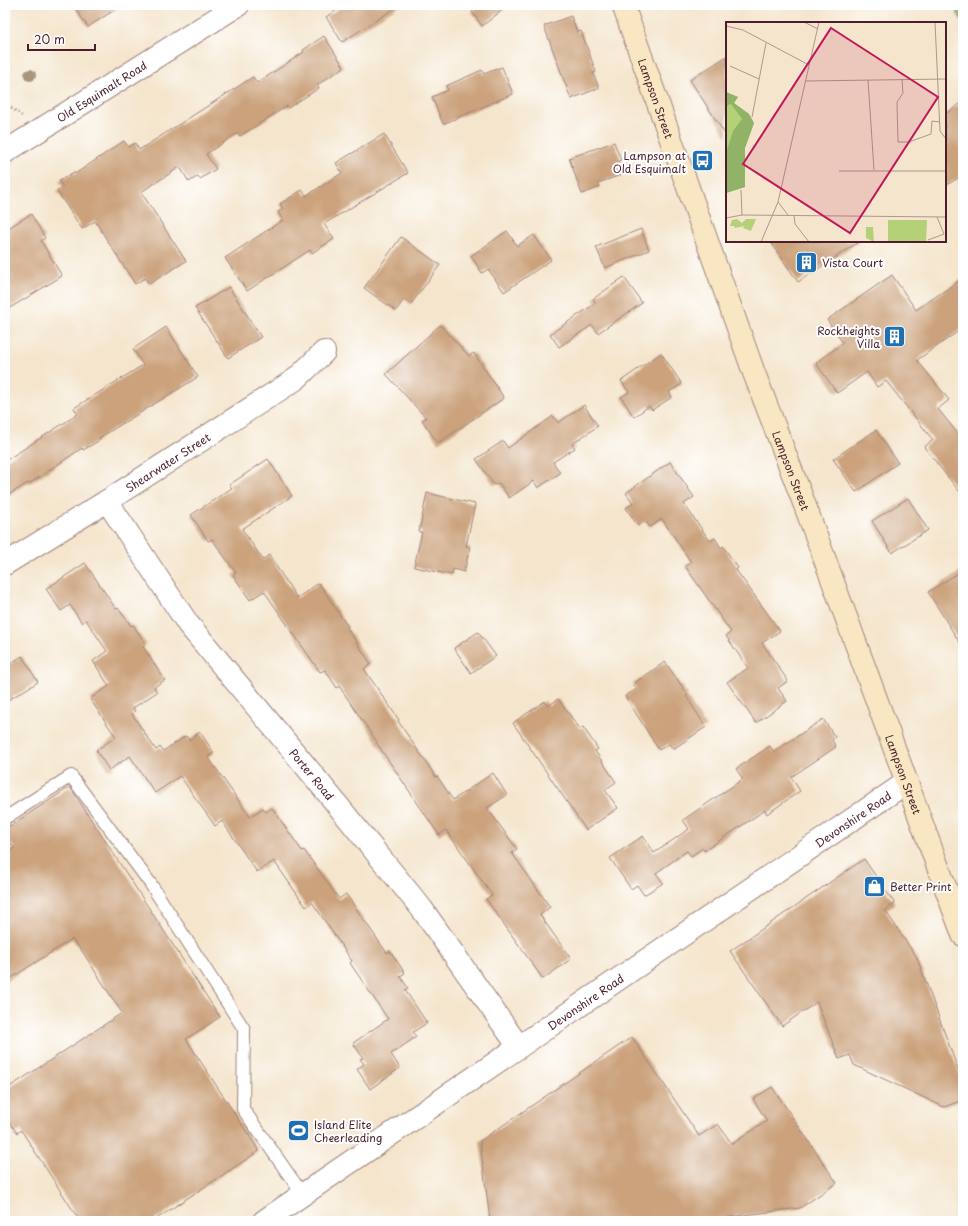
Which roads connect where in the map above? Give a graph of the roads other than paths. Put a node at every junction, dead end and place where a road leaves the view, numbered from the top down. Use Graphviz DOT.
graph roads {
  1 [pos="238,5"];
  2 [pos="623,5"];
  3 [pos="5,152"];
  4 [pos="324,352"];
  5 [pos="107,500"];
  6 [pos="5,564"];
  7 [pos="907,782"];
  8 [pos="5,818"];
  9 [pos="957,901"];
  10 [pos="963,935"];
  11 [pos="519,1047"];
  12 [pos="303,1195"];
  13 [pos="264,1221"];
  1 -- 3 [label="street, Old Esquimalt Road"];
  2 -- 7 [label="main road, Lampson Street"];
  4 -- 5 [label="street, Shearwater Street"];
  5 -- 6 [label="street, Shearwater Street"];
  5 -- 11 [label="street, Porter Road"];
  7 -- 9 [label="main road, Lampson Street"];
  7 -- 11 [label="street, Devonshire Road"];
  8 -- 12 [label="lane"];
  9 -- 10 [label="main road, Lampson Street"];
  11 -- 12 [label="street, Devonshire Road"];
  12 -- 13 [label="street, Devonshire Road"];
}
